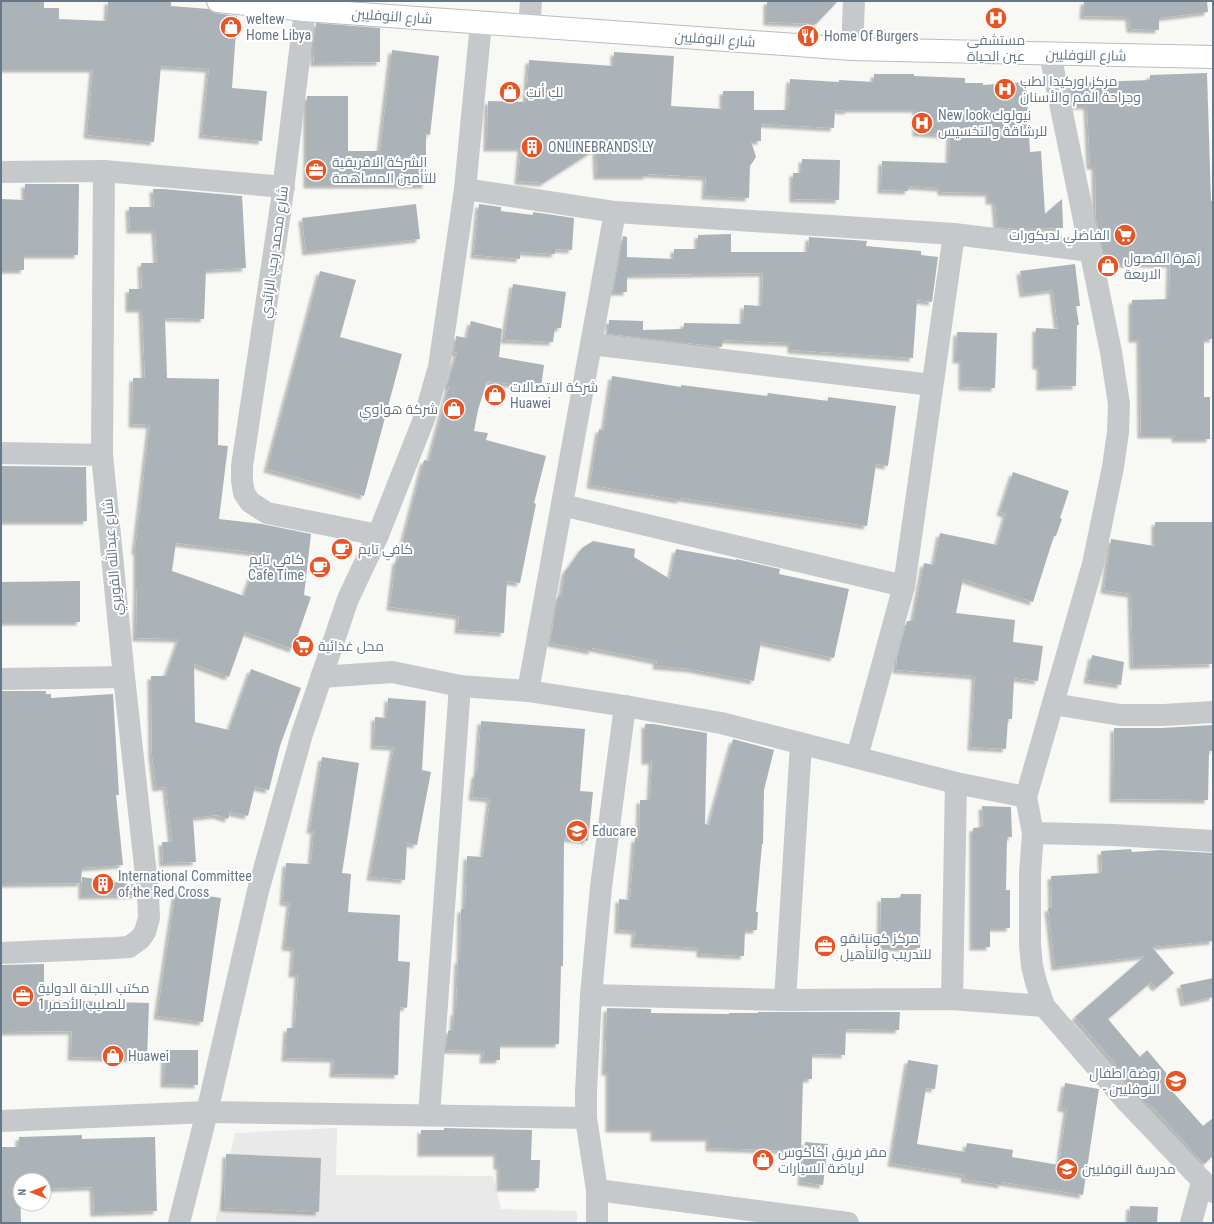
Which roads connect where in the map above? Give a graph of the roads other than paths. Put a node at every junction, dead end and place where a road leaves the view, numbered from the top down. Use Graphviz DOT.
graph roads {
  1 [pos="218,1"];
  2 [pos="531,1"];
  3 [pos="854,1"];
  4 [pos="305,10"];
  5 [pos="481,23"];
  6 [pos="529,27"];
  7 [pos="852,49"];
  8 [pos="1050,54"];
  9 [pos="1213,57"];
  10 [pos="104,171"];
  11 [pos="1,172"];
  12 [pos="284,187"];
  13 [pos="465,189"];
  14 [pos="615,212"];
  15 [pos="954,234"];
  16 [pos="1091,251"];
  17 [pos="591,344"];
  18 [pos="932,385"];
  19 [pos="1,453"];
  20 [pos="102,455"];
  21 [pos="562,506"];
  22 [pos="378,535"];
  23 [pos="904,586"];
  24 [pos="321,677"];
  25 [pos="1,678"];
  26 [pos="124,678"];
  27 [pos="460,686"];
  28 [pos="528,691"];
  29 [pos="1053,704"];
  30 [pos="625,706"];
  31 [pos="1213,712"];
  32 [pos="801,744"];
  33 [pos="857,757"];
  34 [pos="956,783"];
  35 [pos="1026,797"];
  36 [pos="1033,833"];
  37 [pos="1213,841"];
  38 [pos="1,952"];
  39 [pos="591,995"];
  40 [pos="952,999"];
  41 [pos="785,1000"];
  42 [pos="1044,1006"];
  43 [pos="207,1112"];
  44 [pos="429,1115"];
  45 [pos="586,1118"];
  46 [pos="1,1121"];
  47 [pos="1207,1187"];
  48 [pos="597,1190"];
  49 [pos="179,1223"];
  50 [pos="597,1223"];
  51 [pos="848,1223"];
  52 [pos="1191,1223"];
  1 -- 4 [label="main road, شارع النوفليين"];
  2 -- 6 [label="street"];
  3 -- 7 [label="street"];
  4 -- 5 [label="main road, شارع النوفليين"];
  4 -- 12 [label="street, شارع محمد رجب الزائدي"];
  5 -- 6 [label="main road, شارع النوفليين"];
  5 -- 13 [label="street"];
  6 -- 7 [label="main road, شارع النوفليين"];
  7 -- 8 [label="main road, شارع النوفليين"];
  8 -- 9 [label="main road, شارع النوفليين"];
  8 -- 16 [label="street"];
  10 -- 11 [label="street"];
  10 -- 12 [label="street"];
  10 -- 20 [label="street, شارع عبدالله القويري"];
  12 -- 22 [label="street, شارع محمد رجب الزائدي"];
  13 -- 14 [label="street"];
  13 -- 22 [label="street"];
  14 -- 15 [label="street"];
  14 -- 17 [label="street"];
  15 -- 16 [label="street"];
  15 -- 18 [label="street"];
  16 -- 29 [label="street"];
  17 -- 18 [label="street"];
  17 -- 21 [label="street"];
  18 -- 23 [label="street"];
  19 -- 20 [label="street"];
  20 -- 26 [label="street, شارع عبدالله القويري"];
  21 -- 23 [label="street"];
  21 -- 28 [label="street"];
  22 -- 24 [label="street"];
  23 -- 33 [label="street"];
  24 -- 27 [label="street"];
  24 -- 43 [label="street"];
  25 -- 26 [label="street"];
  26 -- 38 [label="street, شارع عبدالله القويري"];
  27 -- 28 [label="street"];
  27 -- 44 [label="street"];
  28 -- 30 [label="street"];
  29 -- 31 [label="street"];
  29 -- 35 [label="street"];
  30 -- 32 [label="street"];
  30 -- 39 [label="street"];
  32 -- 33 [label="street"];
  32 -- 41 [label="street"];
  33 -- 34 [label="street"];
  34 -- 35 [label="street"];
  34 -- 40 [label="street"];
  35 -- 36 [label="street"];
  36 -- 37 [label="street"];
  36 -- 42 [label="street"];
  39 -- 41 [label="street"];
  39 -- 45 [label="street"];
  40 -- 41 [label="street"];
  40 -- 42 [label="street"];
  42 -- 47 [label="street"];
  43 -- 44 [label="street"];
  43 -- 46 [label="street"];
  43 -- 49 [label="street"];
  44 -- 45 [label="street"];
  45 -- 48 [label="street"];
  47 -- 52 [label="street"];
  48 -- 50 [label="street"];
  48 -- 51 [label="street"];
}
